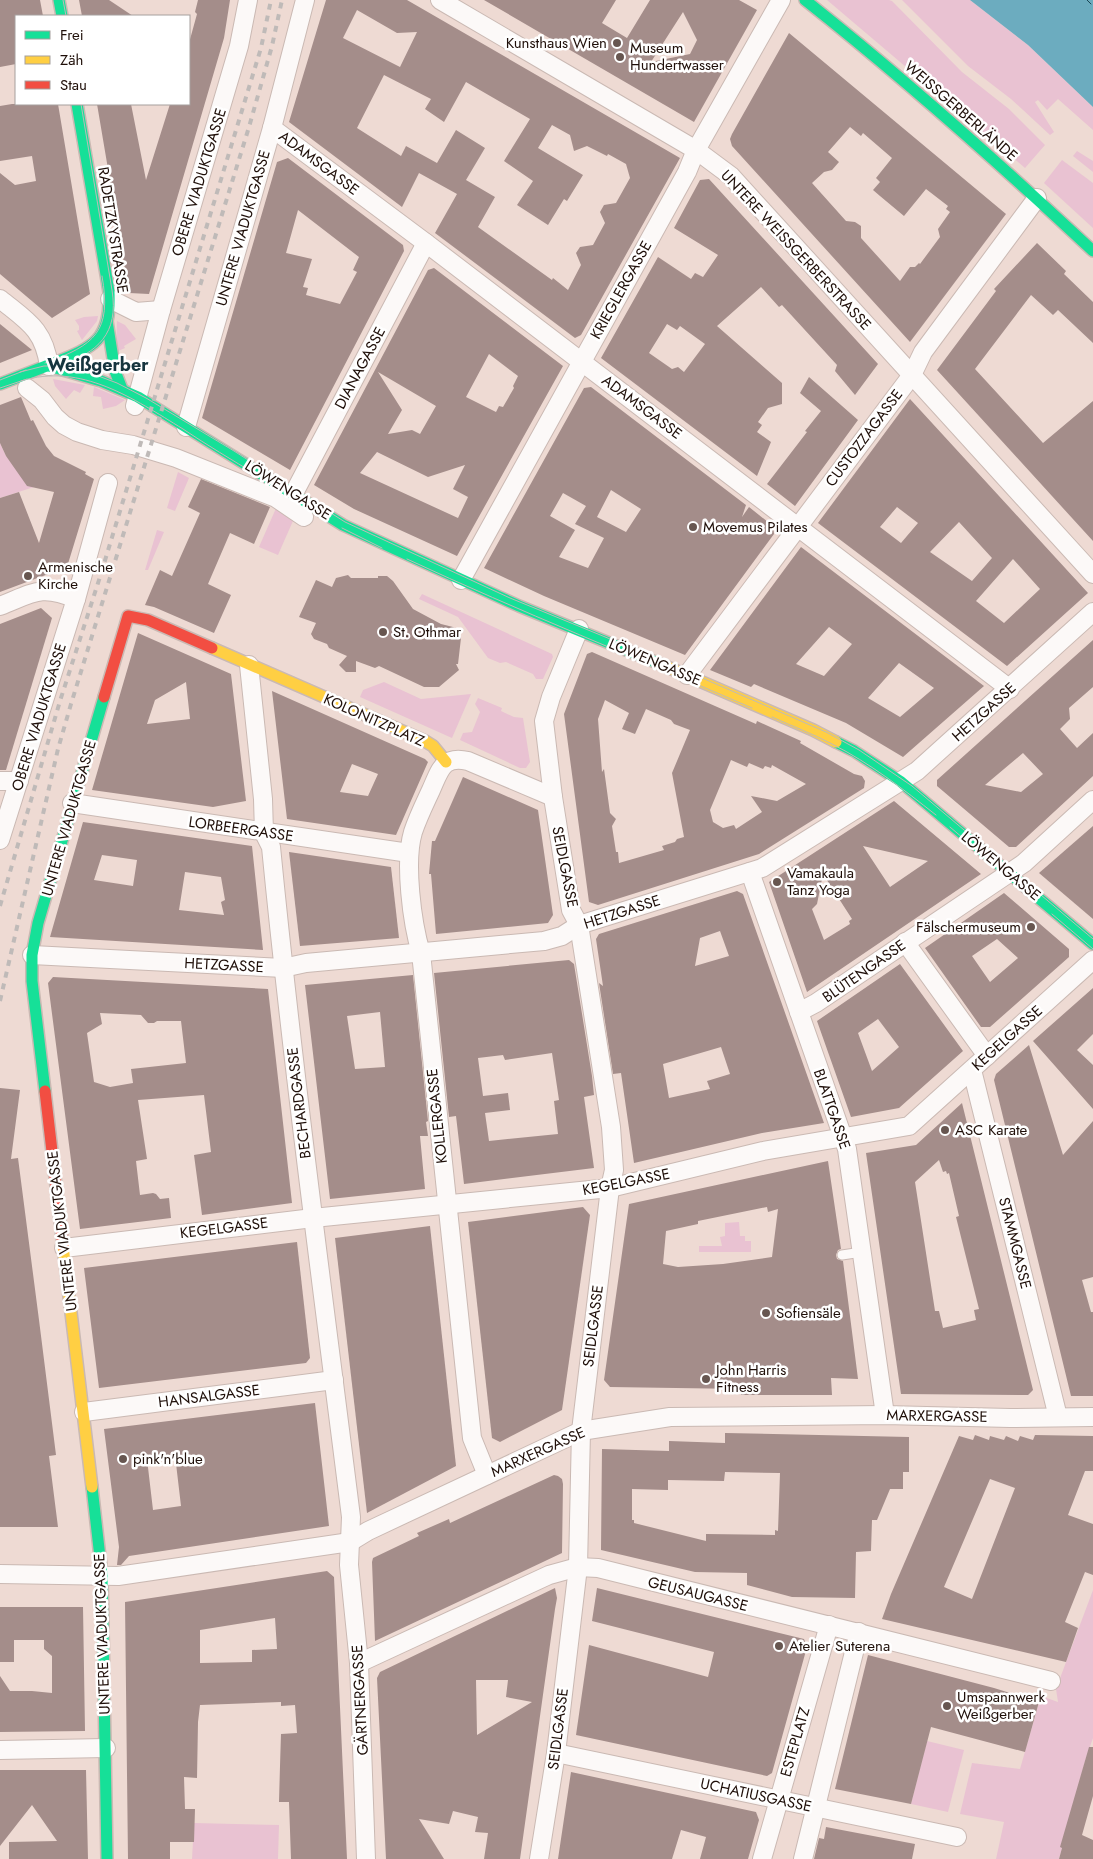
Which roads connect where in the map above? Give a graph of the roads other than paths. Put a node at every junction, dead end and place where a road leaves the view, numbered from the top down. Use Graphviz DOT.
graph roads {
  1 [pos="60,0"];
  2 [pos="248,0"];
  3 [pos="305,0"];
  4 [pos="440,0"];
  5 [pos="781,0"];
  6 [pos="805,0"];
  7 [pos="62,15"];
  8 [pos="77,105"];
  9 [pos="272,128"];
  10 [pos="696,150"];
  11 [pos="1037,198"];
  12 [pos="426,243"];
  13 [pos="1093,251"];
  14 [pos="0,299"];
  15 [pos="110,299"];
  16 [pos="161,310"];
  17 [pos="107,321"];
  18 [pos="581,361"];
  19 [pos="49,366"];
  20 [pos="912,375"];
  21 [pos="0,384"];
  22 [pos="27,388"];
  23 [pos="122,389"];
  24 [pos="136,402"];
  25 [pos="186,426"];
  26 [pos="108,483"];
  27 [pos="294,493"];
  28 [pos="304,517"];
  29 [pos="798,527"];
  30 [pos="1093,574"];
  31 [pos="461,580"];
  32 [pos="76,599"];
  33 [pos="0,606"];
  34 [pos="1093,612"];
  35 [pos="128,616"];
  36 [pos="579,629"];
  37 [pos="249,665"];
  38 [pos="687,675"];
  39 [pos="1010,689"];
  40 [pos="446,762"];
  41 [pos="0,780"];
  42 [pos="19,781"];
  43 [pos="900,782"];
  44 [pos="553,797"];
  45 [pos="1093,800"];
  46 [pos="72,803"];
  47 [pos="264,833"];
  48 [pos="0,840"];
  49 [pos="409,853"];
  50 [pos="750,872"];
  51 [pos="1009,872"];
  52 [pos="580,925"];
  53 [pos="905,942"];
  54 [pos="1093,944"];
  55 [pos="421,953"];
  56 [pos="32,955"];
  57 [pos="1093,960"];
  58 [pos="283,968"];
  59 [pos="799,1012"];
  60 [pos="987,1056"];
  61 [pos="972,1070"];
  62 [pos="843,1138"];
  63 [pos="610,1188"];
  64 [pos="446,1204"];
  65 [pos="313,1218"];
  66 [pos="64,1248"];
  67 [pos="862,1252"];
  68 [pos="842,1255"];
  69 [pos="334,1380"];
  70 [pos="84,1412"];
  71 [pos="885,1415"];
  72 [pos="1058,1417"];
  73 [pos="1093,1417"];
  74 [pos="580,1431"];
  75 [pos="487,1475"];
  76 [pos="350,1542"];
  77 [pos="578,1567"];
  78 [pos="0,1574"];
  79 [pos="102,1575"];
  80 [pos="829,1625"];
  81 [pos="859,1632"];
  82 [pos="359,1664"];
  83 [pos="1051,1681"];
  84 [pos="106,1748"];
  85 [pos="0,1750"];
  86 [pos="556,1752"];
  87 [pos="778,1800"];
  88 [pos="815,1807"];
  89 [pos="957,1837"];
  90 [pos="107,1859"];
  91 [pos="366,1859"];
  92 [pos="539,1859"];
  93 [pos="762,1859"];
  94 [pos="803,1859"];
  1 -- 7 [label="street"];
  2 -- 16 [label="street, OBERE VIADUKTGASSE"];
  3 -- 9 [label="street, UNTERE VIADUKTGASSE"];
  4 -- 10 [label="street, UNTERE WEISSGERBERSTRASSE"];
  5 -- 10 [label="street, KRIEGLERGASSE"];
  6 -- 11 [label="street, WEISSGERBERLÄNDE"];
  8 -- 15 [label="street, RADETZKYSTRASSE"];
  9 -- 12 [label="street, ADAMSGASSE"];
  9 -- 25 [label="street, UNTERE VIADUKTGASSE"];
  10 -- 18 [label="street, KRIEGLERGASSE"];
  10 -- 20 [label="street, UNTERE WEISSGERBERSTRASSE"];
  11 -- 13 [label="street, WEISSGERBERLÄNDE"];
  11 -- 20 [label="street, CUSTOZZAGASSE"];
  12 -- 18 [label="street, ADAMSGASSE"];
  12 -- 27 [label="street, DIANAGASSE"];
  14 -- 19 [label="street"];
  15 -- 16 [label="street"];
  15 -- 17 [label="street, RADETZKYSTRASSE"];
  16 -- 24 [label="street, OBERE VIADUKTGASSE"];
  17 -- 19 [label="street, RADETZKYSTRASSE"];
  17 -- 23 [label="street"];
  18 -- 29 [label="street, ADAMSGASSE"];
  18 -- 31 [label="street, KRIEGLERGASSE"];
  19 -- 21 [label="street, RADETZKYSTRASSE"];
  19 -- 23 [label="street, LÖWENGASSE"];
  20 -- 29 [label="street, CUSTOZZAGASSE"];
  20 -- 30 [label="street, UNTERE WEISSGERBERSTRASSE"];
  22 -- 28 [label="street"];
  23 -- 24 [label="street, LÖWENGASSE"];
  24 -- 25 [label="street, LÖWENGASSE"];
  25 -- 27 [label="street, LÖWENGASSE"];
  26 -- 32 [label="street, OBERE VIADUKTGASSE"];
  27 -- 31 [label="street, LÖWENGASSE"];
  29 -- 38 [label="street, CUSTOZZAGASSE"];
  29 -- 39 [label="street, ADAMSGASSE"];
  31 -- 36 [label="street, LÖWENGASSE"];
  32 -- 33 [label="street"];
  32 -- 42 [label="street, OBERE VIADUKTGASSE"];
  34 -- 39 [label="street, HETZGASSE"];
  35 -- 37 [label="street, KOLONITZPLATZ"];
  35 -- 46 [label="street, UNTERE VIADUKTGASSE"];
  36 -- 38 [label="street, LÖWENGASSE"];
  36 -- 44 [label="street"];
  37 -- 40 [label="street, KOLONITZPLATZ"];
  37 -- 47 [label="street, BECHARDGASSE"];
  38 -- 43 [label="street, LÖWENGASSE"];
  39 -- 43 [label="street, HETZGASSE"];
  40 -- 44 [label="street"];
  40 -- 49 [label="street, KOLLERGASSE"];
  41 -- 42 [label="street"];
  42 -- 48 [label="street, OBERE VIADUKTGASSE"];
  43 -- 50 [label="street, HETZGASSE"];
  43 -- 51 [label="street, LÖWENGASSE"];
  44 -- 52 [label="street, SEIDLGASSE"];
  45 -- 51 [label="street, BLÜTENGASSE"];
  46 -- 47 [label="street, LORBEERGASSE"];
  46 -- 56 [label="street, UNTERE VIADUKTGASSE"];
  47 -- 49 [label="street, LORBEERGASSE"];
  47 -- 58 [label="street, BECHARDGASSE"];
  49 -- 55 [label="street, KOLLERGASSE"];
  50 -- 52 [label="street, HETZGASSE"];
  50 -- 59 [label="street, BLATTGASSE"];
  51 -- 53 [label="street, BLÜTENGASSE"];
  51 -- 54 [label="street, LÖWENGASSE"];
  52 -- 55 [label="street, HETZGASSE"];
  52 -- 63 [label="street, SEIDLGASSE"];
  53 -- 59 [label="street, BLÜTENGASSE"];
  53 -- 60 [label="street"];
  55 -- 58 [label="street, HETZGASSE"];
  55 -- 64 [label="street, KOLLERGASSE"];
  56 -- 58 [label="street, HETZGASSE"];
  56 -- 66 [label="street, UNTERE VIADUKTGASSE"];
  57 -- 60 [label="street, KEGELGASSE"];
  58 -- 65 [label="street, BECHARDGASSE"];
  59 -- 62 [label="street, BLATTGASSE"];
  60 -- 61 [label="street, KEGELGASSE"];
  61 -- 62 [label="street, KEGELGASSE"];
  61 -- 72 [label="street, STAMMGASSE"];
  62 -- 63 [label="street, KEGELGASSE"];
  62 -- 67 [label="street, BLATTGASSE"];
  63 -- 64 [label="street, KEGELGASSE"];
  63 -- 74 [label="street, SEIDLGASSE"];
  64 -- 65 [label="street, KEGELGASSE"];
  64 -- 75 [label="street, KOLLERGASSE"];
  65 -- 66 [label="street, KEGELGASSE"];
  65 -- 69 [label="street, BECHARDGASSE"];
  66 -- 70 [label="street, UNTERE VIADUKTGASSE"];
  67 -- 68 [label="lane"];
  67 -- 71 [label="street, BLATTGASSE"];
  69 -- 70 [label="street, HANSALGASSE"];
  69 -- 76 [label="street, BECHARDGASSE"];
  70 -- 79 [label="street, UNTERE VIADUKTGASSE"];
  71 -- 72 [label="street, MARXERGASSE"];
  71 -- 74 [label="street, MARXERGASSE"];
  72 -- 73 [label="street, MARXERGASSE"];
  74 -- 75 [label="street, MARXERGASSE"];
  74 -- 77 [label="street, SEIDLGASSE"];
  75 -- 76 [label="street, MARXERGASSE"];
  76 -- 79 [label="street, MARXERGASSE"];
  76 -- 82 [label="street, GÄRTNERGASSE"];
  77 -- 80 [label="street, GEUSAUGASSE"];
  77 -- 82 [label="street, GEUSAUGASSE"];
  77 -- 86 [label="street, SEIDLGASSE"];
  78 -- 79 [label="street, MARXERGASSE"];
  79 -- 84 [label="street, UNTERE VIADUKTGASSE"];
  80 -- 81 [label="street, GEUSAUGASSE"];
  80 -- 87 [label="street, ESTEPLATZ"];
  81 -- 83 [label="street, GEUSAUGASSE"];
  81 -- 88 [label="street"];
  82 -- 91 [label="street, GÄRTNERGASSE"];
  84 -- 85 [label="street"];
  84 -- 90 [label="street, UNTERE VIADUKTGASSE"];
  86 -- 87 [label="street, UCHATIUSGASSE"];
  86 -- 92 [label="street, SEIDLGASSE"];
  87 -- 88 [label="street, UCHATIUSGASSE"];
  87 -- 93 [label="street, ESTEPLATZ"];
  88 -- 89 [label="street, UCHATIUSGASSE"];
  88 -- 94 [label="street"];
}
